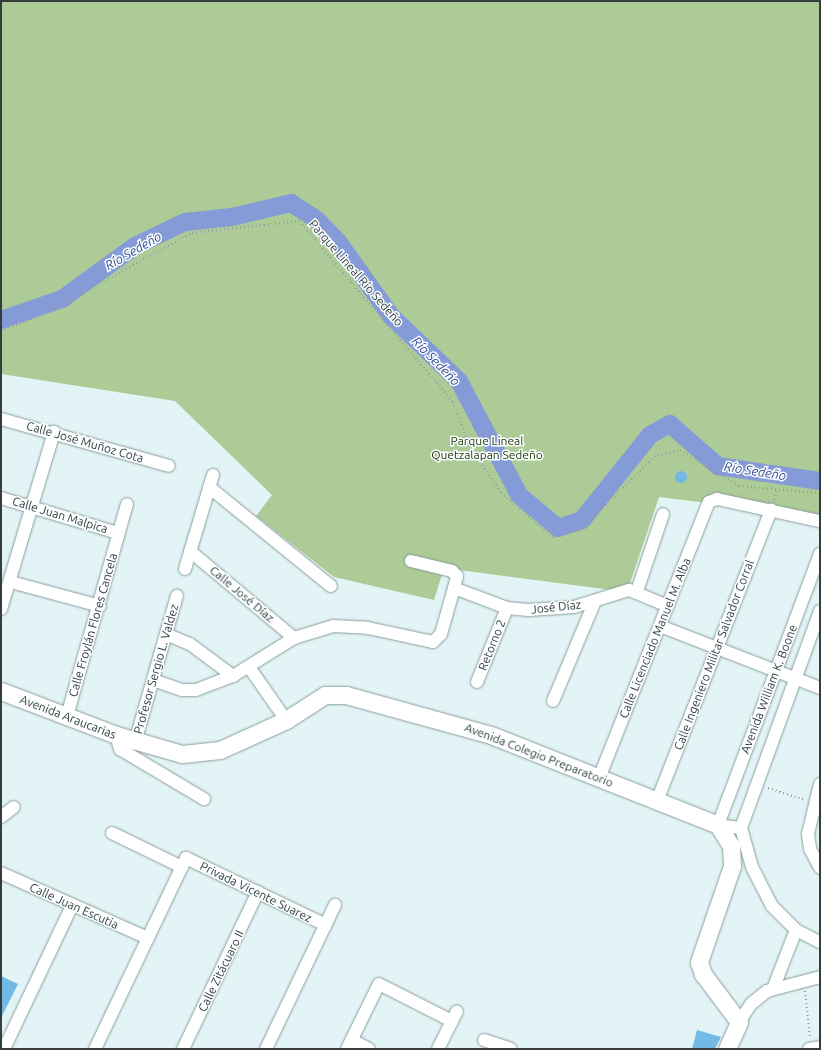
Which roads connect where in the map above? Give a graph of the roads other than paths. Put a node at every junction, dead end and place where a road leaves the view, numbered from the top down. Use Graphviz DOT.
graph roads {
  1 [pos="1,419"];
  2 [pos="54,432"];
  3 [pos="169,466"];
  4 [pos="1,498"];
  5 [pos="127,504"];
  6 [pos="33,506"];
  7 [pos="771,510"];
  8 [pos="663,514"];
  9 [pos="820,521"];
  10 [pos="118,533"];
  11 [pos="190,551"];
  12 [pos="820,554"];
  13 [pos="411,561"];
  14 [pos="185,569"];
  15 [pos="11,582"];
  16 [pos="331,586"];
  17 [pos="454,588"];
  18 [pos="637,592"];
  19 [pos="177,596"];
  20 [pos="595,601"];
  21 [pos="100,606"];
  22 [pos="668,606"];
  23 [pos="506,608"];
  24 [pos="1,610"];
  25 [pos="820,611"];
  26 [pos="660,626"];
  27 [pos="166,634"];
  28 [pos="294,638"];
  29 [pos="717,648"];
  30 [pos="249,667"];
  31 [pos="776,671"];
  32 [pos="233,676"];
  33 [pos="794,678"];
  34 [pos="153,680"];
  35 [pos="477,682"];
  36 [pos="820,688"];
  37 [pos="1,691"];
  38 [pos="553,701"];
  39 [pos="67,716"];
  40 [pos="286,720"];
  41 [pos="116,736"];
  42 [pos="135,742"];
  43 [pos="599,778"];
  44 [pos="820,784"];
  45 [pos="204,799"];
  46 [pos="657,801"];
  47 [pos="14,807"];
  48 [pos="1,817"];
  49 [pos="718,825"];
  50 [pos="742,828"];
  51 [pos="112,833"];
  52 [pos="184,862"];
  53 [pos="752,867"];
  54 [pos="820,868"];
  55 [pos="730,874"];
  56 [pos="2,876"];
  57 [pos="258,892"];
  58 [pos="335,905"];
  59 [pos="72,906"];
  60 [pos="326,925"];
  61 [pos="796,930"];
  62 [pos="148,938"];
  63 [pos="820,942"];
  64 [pos="820,978"];
  65 [pos="773,989"];
  66 [pos="739,1022"];
  67 [pos="484,1040"];
  68 [pos="349,1045"];
  69 [pos="4,1049"];
  70 [pos="95,1049"];
  71 [pos="184,1049"];
  72 [pos="266,1049"];
  73 [pos="369,1049"];
  74 [pos="438,1049"];
  75 [pos="511,1049"];
  76 [pos="727,1049"];
  1 -- 2 [label="street, Calle José Muñoz Cota"];
  2 -- 3 [label="street, Calle José Muñoz Cota"];
  2 -- 6 [label="street"];
  4 -- 6 [label="street, Calle Juan Malpica"];
  5 -- 10 [label="street, Calle Froylán Flores Cancela"];
  6 -- 10 [label="street, Calle Juan Malpica"];
  6 -- 15 [label="street"];
  7 -- 9 [label="street"];
  7 -- 22 [label="street, Calle Licenciado Manuel M. Alba"];
  7 -- 29 [label="street, Calle Ingeniero Militar Salvador Corral"];
  8 -- 18 [label="street"];
  10 -- 21 [label="street, Calle Froylán Flores Cancela"];
  11 -- 14 [label="street"];
  11 -- 16 [label="street"];
  11 -- 28 [label="street, Calle José Díaz"];
  12 -- 31 [label="street, Avenida William K. Boone"];
  13 -- 17 [label="street"];
  15 -- 21 [label="street"];
  15 -- 24 [label="street"];
  17 -- 23 [label="street, José Díaz"];
  17 -- 28 [label="street"];
  18 -- 20 [label="street, José Díaz"];
  18 -- 22 [label="street, José Díaz"];
  19 -- 27 [label="street, Profesor Sergio L. Valdez"];
  20 -- 23 [label="street, José Díaz"];
  20 -- 38 [label="street"];
  21 -- 39 [label="street, Calle Froylán Flores Cancela"];
  22 -- 26 [label="street, Calle Licenciado Manuel M. Alba"];
  23 -- 35 [label="street, Retorno 2"];
  25 -- 33 [label="street, Avenida William K. Boone"];
  26 -- 29 [label="street"];
  26 -- 43 [label="street, Calle Licenciado Manuel M. Alba"];
  27 -- 32 [label="street"];
  27 -- 34 [label="street, Profesor Sergio L. Valdez"];
  28 -- 30 [label="street"];
  29 -- 31 [label="street"];
  29 -- 46 [label="street, Calle Ingeniero Militar Salvador Corral"];
  30 -- 32 [label="street"];
  30 -- 40 [label="street"];
  31 -- 33 [label="street"];
  31 -- 49 [label="street, Avenida William K. Boone"];
  32 -- 34 [label="street"];
  33 -- 36 [label="street"];
  33 -- 50 [label="street, Avenida William K. Boone"];
  34 -- 42 [label="street, Profesor Sergio L. Valdez"];
  37 -- 39 [label="street, Avenida Araucarias"];
  39 -- 41 [label="street, Avenida Araucarias"];
  40 -- 42 [label="street, Avenida Colegio Preparatorio"];
  40 -- 43 [label="street, Avenida Colegio Preparatorio"];
  41 -- 42 [label="street, Avenida Araucarias"];
  41 -- 45 [label="street"];
  43 -- 46 [label="street, Avenida Colegio Preparatorio"];
  44 -- 54 [label="street"];
  46 -- 49 [label="street, Avenida Colegio Preparatorio"];
  47 -- 48 [label="street"];
  49 -- 50 [label="street, Avenida Colegio Preparatorio"];
  49 -- 55 [label="street"];
  50 -- 53 [label="street"];
  51 -- 52 [label="street, Privada Vicente Suarez"];
  52 -- 57 [label="street, Privada Vicente Suarez"];
  52 -- 62 [label="street"];
  53 -- 55 [label="street"];
  53 -- 61 [label="street"];
  55 -- 66 [label="street"];
  56 -- 59 [label="street, Calle Juan Escutia"];
  57 -- 60 [label="street, Privada Vicente Suarez"];
  57 -- 71 [label="street, Calle Zitácuaro II"];
  58 -- 60 [label="street"];
  59 -- 62 [label="street, Calle Juan Escutia"];
  59 -- 69 [label="street"];
  60 -- 72 [label="street"];
  61 -- 63 [label="street"];
  61 -- 65 [label="street"];
  62 -- 70 [label="street"];
  64 -- 65 [label="street"];
  65 -- 66 [label="street"];
  66 -- 76 [label="street"];
  67 -- 75 [label="street"];
  68 -- 73 [label="street"];
  68 -- 74 [label="street"];
}
